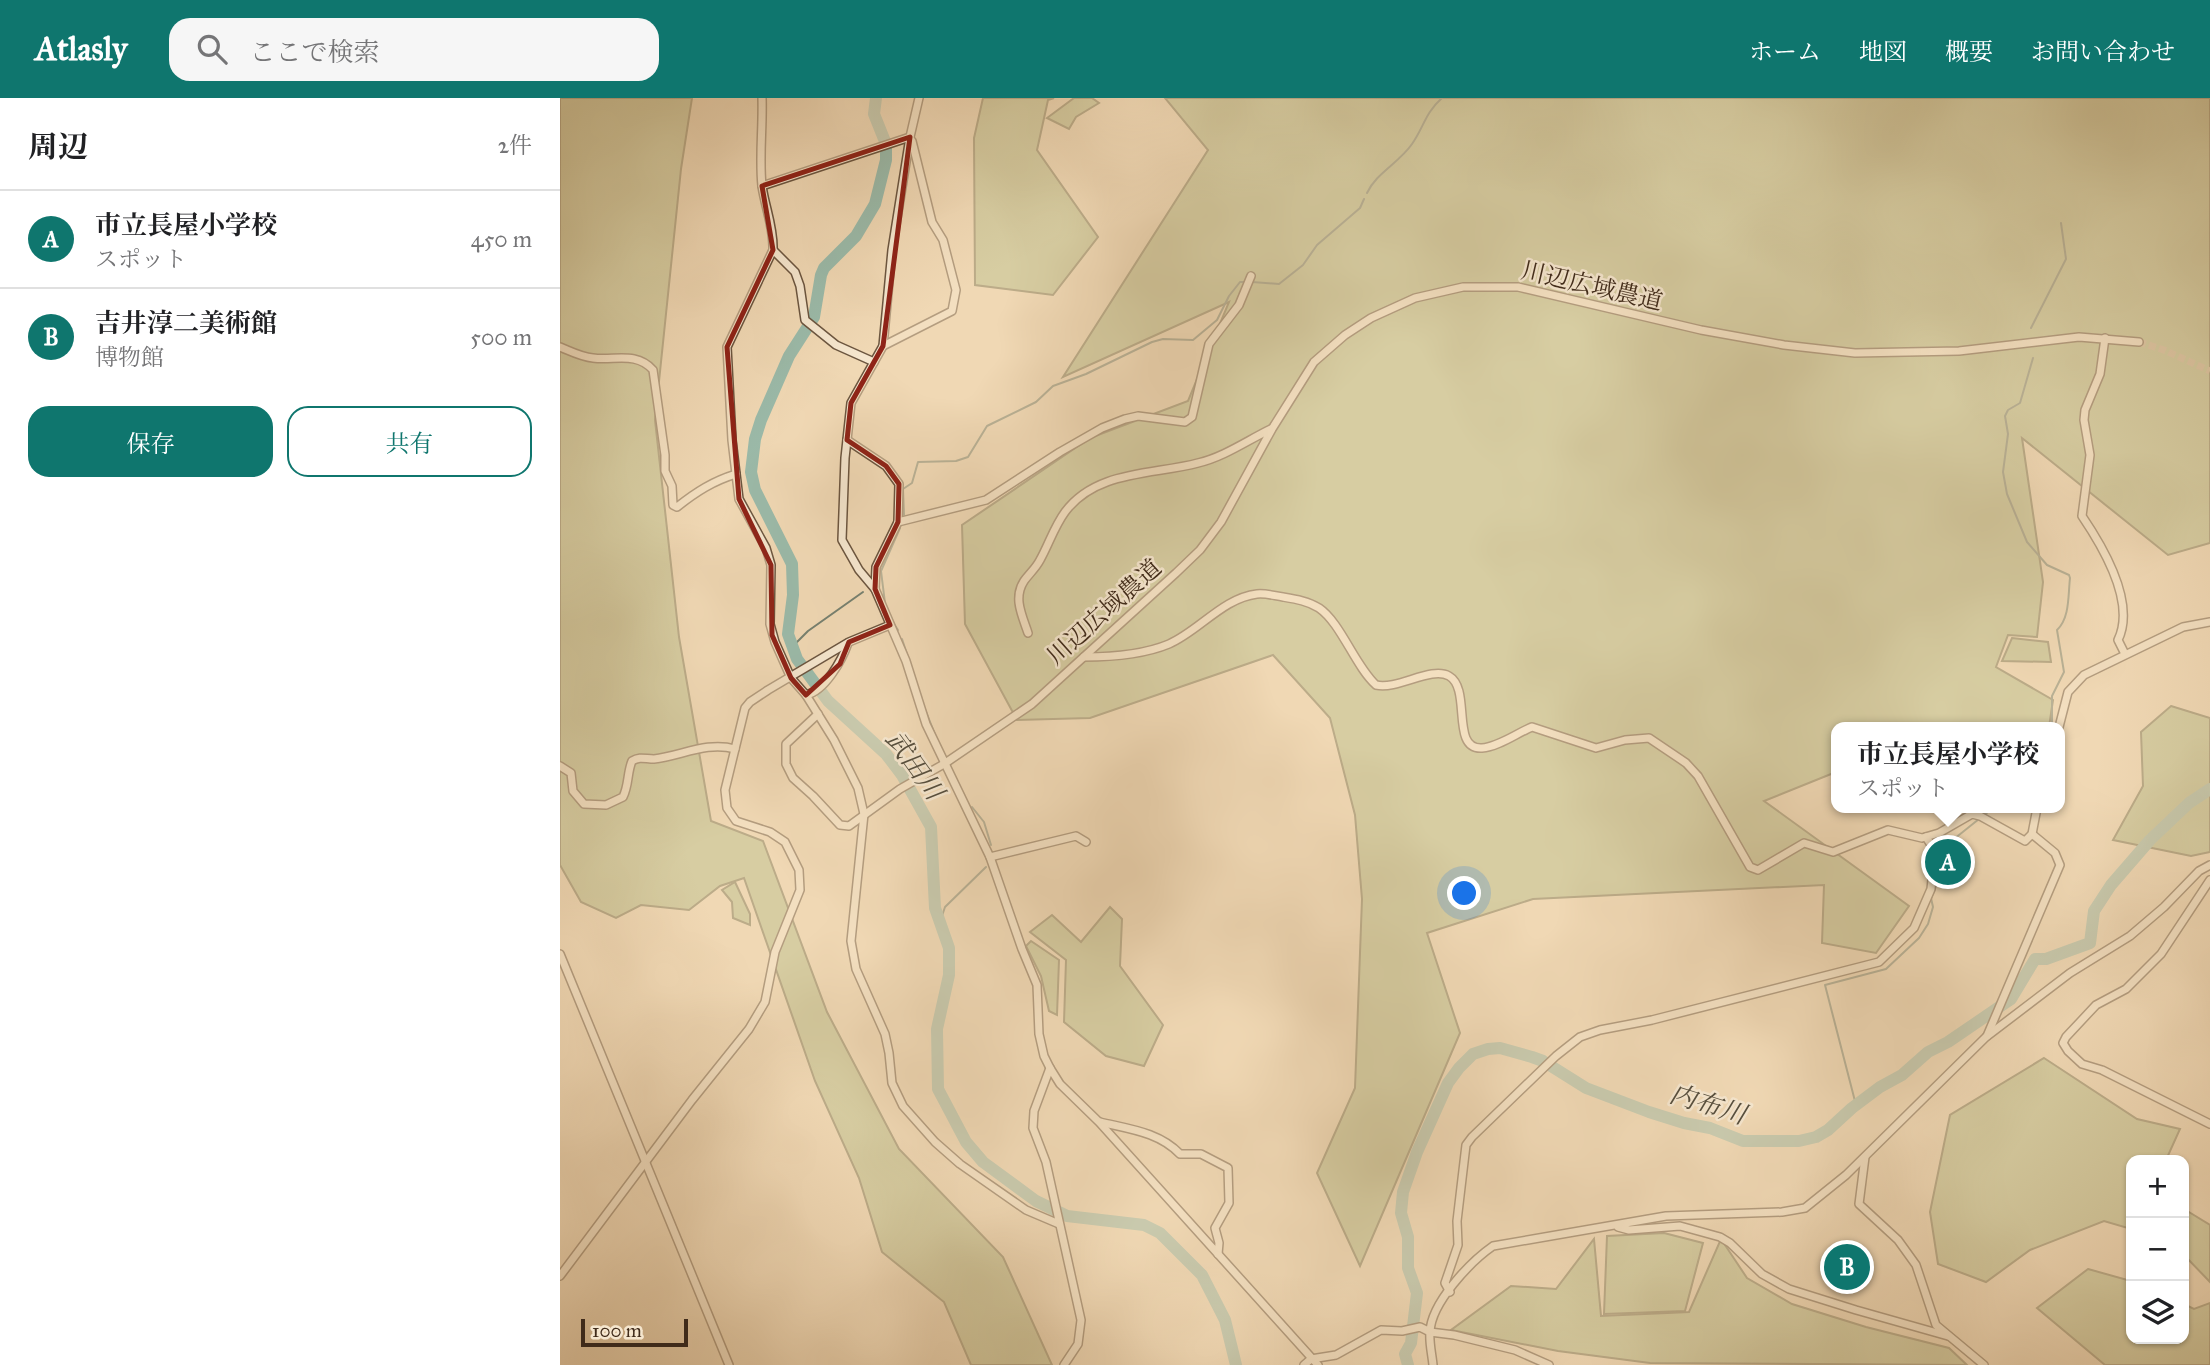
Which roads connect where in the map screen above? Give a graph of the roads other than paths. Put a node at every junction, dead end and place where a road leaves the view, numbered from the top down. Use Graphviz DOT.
graph roads {
  1 [pos="762,98"];
  2 [pos="919,98"];
  3 [pos="910,137"];
  4 [pos="762,186"];
  5 [pos="773,250"];
  6 [pos="1251,276"];
  7 [pos="2105,338"];
  8 [pos="2139,342"];
  9 [pos="560,346"];
  10 [pos="883,346"];
  11 [pos="874,362"];
  12 [pos="1272,429"];
  13 [pos="847,440"];
  14 [pos="736,474"];
  15 [pos="898,522"];
  16 [pos="875,589"];
  17 [pos="2210,622"];
  18 [pos="890,625"];
  19 [pos="1028,633"];
  20 [pos="849,642"];
  21 [pos="2125,654"];
  22 [pos="1084,657"];
  23 [pos="794,676"];
  24 [pos="810,694"];
  25 [pos="818,714"];
  26 [pos="2060,722"];
  27 [pos="735,749"];
  28 [pos="944,764"];
  29 [pos="560,766"];
  30 [pos="2036,813"];
  31 [pos="864,814"];
  32 [pos="2032,834"];
  33 [pos="1926,837"];
  34 [pos="1086,842"];
  35 [pos="990,857"];
  36 [pos="2210,865"];
  37 [pos="2210,880"];
  38 [pos="560,954"];
  39 [pos="1986,1037"];
  40 [pos="1050,1068"];
  41 [pos="1099,1122"];
  42 [pos="2210,1124"];
  43 [pos="1866,1156"];
  44 [pos="645,1164"];
  45 [pos="1058,1220"];
  46 [pos="1615,1226"];
  47 [pos="1218,1254"];
  48 [pos="560,1276"];
  49 [pos="1450,1292"];
  50 [pos="1430,1332"];
  51 [pos="1948,1336"];
  52 [pos="1311,1359"];
  53 [pos="730,1365"];
  54 [pos="1064,1365"];
  55 [pos="1304,1365"];
  56 [pos="1318,1365"];
  57 [pos="1433,1365"];
  58 [pos="1549,1365"];
  59 [pos="1984,1365"];
  1 -- 4 [label="street"];
  2 -- 3 [label="street"];
  3 -- 4 [label="street"];
  3 -- 10 [label="street"];
  3 -- 10 [label="street"];
  4 -- 5 [label="street"];
  5 -- 11 [label="street"];
  5 -- 14 [label="street"];
  6 -- 15 [label="street"];
  7 -- 8 [label="street, 川辺広域農道"];
  7 -- 12 [label="street, 川辺広域農道"];
  7 -- 21 [label="street"];
  9 -- 14 [label="street"];
  10 -- 11 [label="street"];
  11 -- 13 [label="street"];
  12 -- 19 [label="street"];
  12 -- 22 [label="street, 川辺広域農道"];
  13 -- 15 [label="street"];
  13 -- 16 [label="street"];
  14 -- 23 [label="street"];
  15 -- 16 [label="street"];
  16 -- 18 [label="street"];
  17 -- 21 [label="street"];
  18 -- 20 [label="street"];
  18 -- 28 [label="street"];
  20 -- 23 [label="street"];
  20 -- 24 [label="street"];
  21 -- 26 [label="street"];
  22 -- 28 [label="street, 川辺広域農道"];
  22 -- 33 [label="street"];
  23 -- 24 [label="street"];
  23 -- 27 [label="street"];
  24 -- 25 [label="street"];
  25 -- 31 [label="street"];
  25 -- 31 [label="street"];
  27 -- 29 [label="street"];
  27 -- 44 [label="street"];
  28 -- 31 [label="street, 川辺広域農道"];
  28 -- 35 [label="street"];
  30 -- 32 [label="street"];
  31 -- 45 [label="street"];
  32 -- 33 [label="street"];
  32 -- 39 [label="street"];
  33 -- 49 [label="street"];
  34 -- 35 [label="street"];
  35 -- 40 [label="street"];
  36 -- 39 [label="street"];
  37 -- 42 [label="street"];
  38 -- 44 [label="street"];
  39 -- 43 [label="street"];
  40 -- 41 [label="street"];
  40 -- 45 [label="street"];
  41 -- 47 [label="street"];
  41 -- 47 [label="street"];
  43 -- 46 [label="street"];
  43 -- 51 [label="street"];
  44 -- 48 [label="street"];
  44 -- 53 [label="street"];
  45 -- 54 [label="street"];
  46 -- 49 [label="street"];
  46 -- 51 [label="street"];
  47 -- 52 [label="street"];
  49 -- 50 [label="street"];
  50 -- 52 [label="street"];
  50 -- 57 [label="street"];
  50 -- 58 [label="street"];
  51 -- 59 [label="street"];
  52 -- 55 [label="street"];
  52 -- 56 [label="street"];
}
